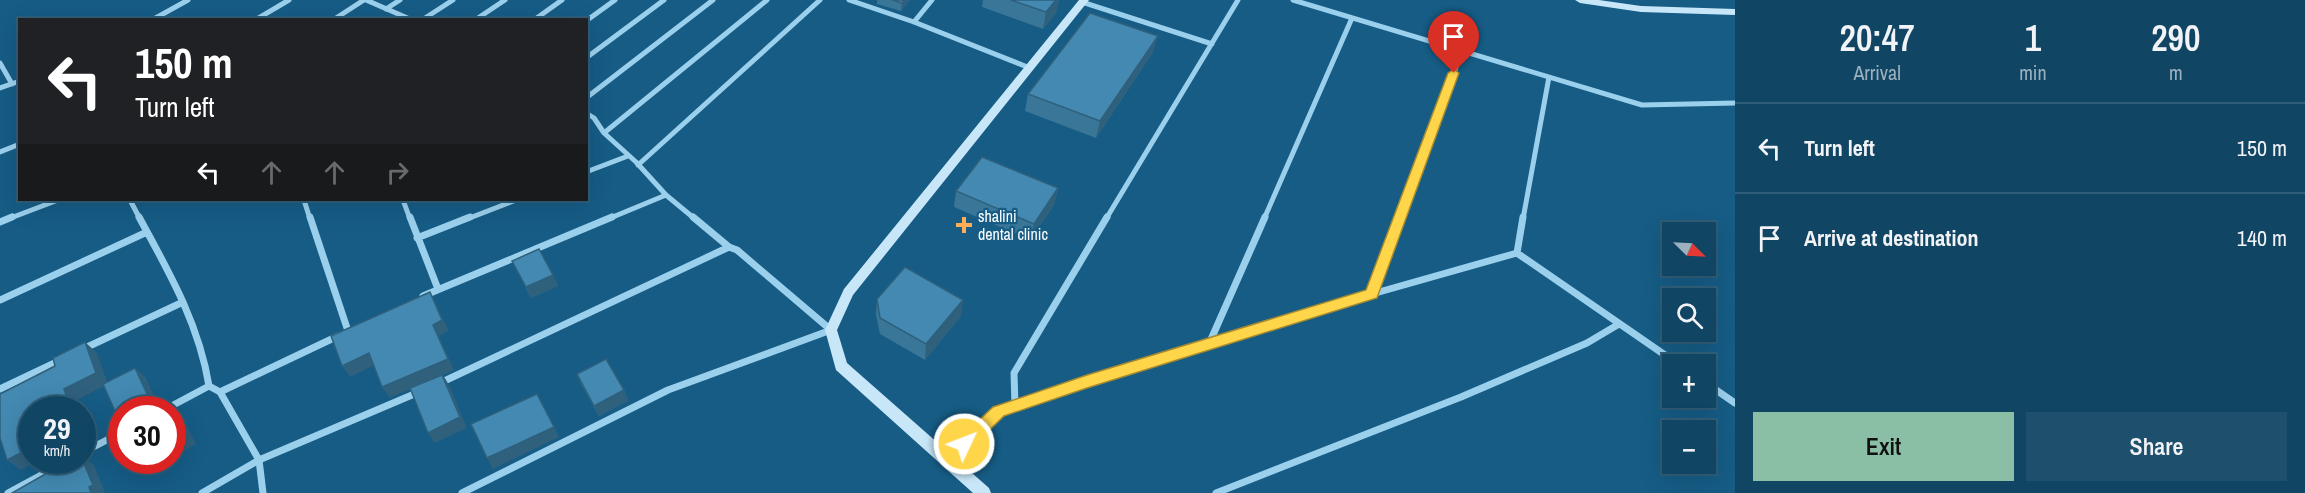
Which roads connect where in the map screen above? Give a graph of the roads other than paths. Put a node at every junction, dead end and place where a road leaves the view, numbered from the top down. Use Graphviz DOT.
graph roads {
  1 [pos="188,0"];
  2 [pos="289,0"];
  3 [pos="365,0"];
  4 [pos="400,0"];
  5 [pos="453,0"];
  6 [pos="505,0"];
  7 [pos="562,0"];
  8 [pos="615,0"];
  9 [pos="664,0"];
  10 [pos="713,0"];
  11 [pos="767,0"];
  12 [pos="820,0"];
  13 [pos="849,0"];
  14 [pos="873,0"];
  15 [pos="932,0"];
  16 [pos="1238,0"];
  17 [pos="1293,0"];
  18 [pos="1580,0"];
  19 [pos="1618,0"];
  20 [pos="1083,1"];
  21 [pos="1735,6"];
  22 [pos="866,7"];
  23 [pos="386,9"];
  24 [pos="1735,12"];
  25 [pos="156,18"];
  26 [pos="258,18"];
  27 [pos="336,18"];
  28 [pos="408,18"];
  29 [pos="426,18"];
  30 [pos="478,18"];
  31 [pos="537,18"];
  32 [pos="1352,18"];
  33 [pos="588,20"];
  34 [pos="914,22"];
  35 [pos="1212,44"];
  36 [pos="1462,51"];
  37 [pos="588,57"];
  38 [pos="0,63"];
  39 [pos="1030,68"];
  40 [pos="1549,77"];
  41 [pos="18,82"];
  42 [pos="12,84"];
  43 [pos="0,88"];
  44 [pos="588,96"];
  45 [pos="1735,103"];
  46 [pos="588,114"];
  47 [pos="594,118"];
  48 [pos="588,120"];
  49 [pos="604,133"];
  50 [pos="18,145"];
  51 [pos="0,152"];
  52 [pos="628,156"];
  53 [pos="638,165"];
  54 [pos="588,171"];
  55 [pos="666,195"];
  56 [pos="55,201"];
  57 [pos="131,201"];
  58 [pos="304,201"];
  59 [pos="403,201"];
  60 [pos="513,201"];
  61 [pos="0,222"];
  62 [pos="147,232"];
  63 [pos="417,238"];
  64 [pos="729,247"];
  65 [pos="1517,253"];
  66 [pos="438,290"];
  67 [pos="1372,294"];
  68 [pos="418,299"];
  69 [pos="0,300"];
  70 [pos="183,302"];
  71 [pos="1619,324"];
  72 [pos="358,327"];
  73 [pos="831,330"];
  74 [pos="348,332"];
  75 [pos="1209,344"];
  76 [pos="75,353"];
  77 [pos="1663,354"];
  78 [pos="65,358"];
  79 [pos="209,386"];
  80 [pos="433,386"];
  81 [pos="0,389"];
  82 [pos="1716,390"];
  83 [pos="422,391"];
  84 [pos="220,392"];
  85 [pos="186,398"];
  86 [pos="1735,403"];
  87 [pos="1015,406"];
  88 [pos="259,460"];
  89 [pos="950,462"];
  90 [pos="43,474"];
  91 [pos="8,493"];
  92 [pos="202,493"];
  93 [pos="263,493"];
  94 [pos="462,493"];
  95 [pos="984,493"];
  96 [pos="1216,493"];
  1 -- 25 [label="street"];
  2 -- 26 [label="street"];
  3 -- 23 [label="street"];
  3 -- 27 [label="street"];
  4 -- 23 [label="street"];
  5 -- 29 [label="street"];
  6 -- 30 [label="street"];
  7 -- 31 [label="street"];
  8 -- 33 [label="street"];
  9 -- 37 [label="street"];
  10 -- 44 [label="street"];
  11 -- 49 [label="street"];
  12 -- 53 [label="street"];
  13 -- 22 [label="street"];
  14 -- 22 [label="street"];
  15 -- 34 [label="street"];
  16 -- 35 [label="street"];
  17 -- 32 [label="street"];
  18 -- 24 [label="street"];
  19 -- 21 [label="street"];
  20 -- 35 [label="street"];
  20 -- 39 [label="street"];
  22 -- 34 [label="street"];
  23 -- 28 [label="street"];
  32 -- 36 [label="street"];
  32 -- 75 [label="street"];
  34 -- 39 [label="street"];
  35 -- 87 [label="street"];
  36 -- 40 [label="street"];
  36 -- 67 [label="street"];
  38 -- 42 [label="street"];
  39 -- 73 [label="street"];
  40 -- 45 [label="street"];
  40 -- 65 [label="street"];
  41 -- 42 [label="street"];
  42 -- 43 [label="street"];
  46 -- 47 [label="street"];
  47 -- 48 [label="street"];
  47 -- 49 [label="street"];
  49 -- 52 [label="street"];
  50 -- 51 [label="street"];
  52 -- 53 [label="street"];
  52 -- 54 [label="street"];
  53 -- 55 [label="street"];
  55 -- 64 [label="street"];
  55 -- 66 [label="street"];
  56 -- 61 [label="street"];
  57 -- 62 [label="street"];
  58 -- 74 [label="street"];
  59 -- 63 [label="street"];
  60 -- 63 [label="street"];
  62 -- 69 [label="street"];
  62 -- 70 [label="street"];
  63 -- 66 [label="street"];
  64 -- 73 [label="street"];
  64 -- 80 [label="street"];
  65 -- 67 [label="street"];
  65 -- 71 [label="street"];
  66 -- 68 [label="street"];
  67 -- 75 [label="street"];
  70 -- 76 [label="street"];
  70 -- 79 [label="street"];
  71 -- 77 [label="street"];
  71 -- 96 [label="street"];
  72 -- 74 [label="street"];
  73 -- 89 [label="street"];
  73 -- 94 [label="street"];
  74 -- 84 [label="street"];
  75 -- 87 [label="street"];
  78 -- 81 [label="street"];
  79 -- 84 [label="street"];
  79 -- 85 [label="street"];
  82 -- 86 [label="street"];
  83 -- 88 [label="street"];
  84 -- 88 [label="street"];
  87 -- 89 [label="street"];
  88 -- 92 [label="street"];
  88 -- 93 [label="street"];
  89 -- 95 [label="street"];
  90 -- 91 [label="street"];
}
